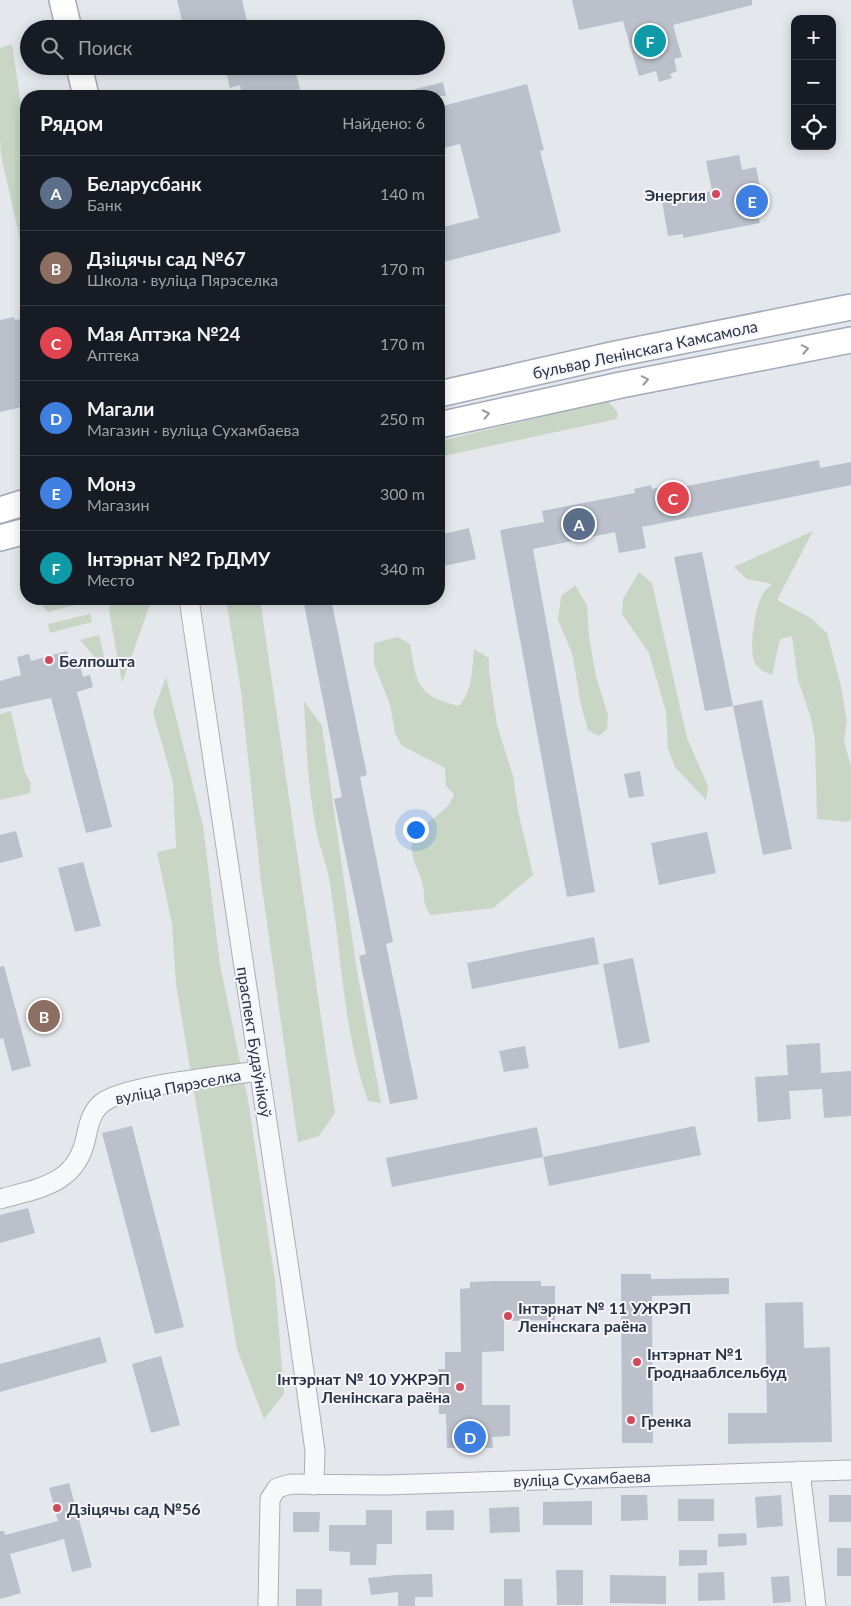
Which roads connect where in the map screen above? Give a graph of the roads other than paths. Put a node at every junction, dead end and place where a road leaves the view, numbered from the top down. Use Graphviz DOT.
graph roads {
  1 [pos="62,0"];
  2 [pos="67,20"];
  3 [pos="81,75"];
  4 [pos="85,90"];
  5 [pos="851,307"];
  6 [pos="851,340"];
  7 [pos="445,393"];
  8 [pos="445,424"];
  9 [pos="20,504"];
  10 [pos="0,510"];
  11 [pos="20,533"];
  12 [pos="0,538"];
  13 [pos="190,605"];
  14 [pos="259,1071"];
  15 [pos="0,1199"];
  16 [pos="851,1470"];
  17 [pos="800,1471"];
  18 [pos="314,1485"];
  19 [pos="268,1606"];
  20 [pos="816,1606"];
  1 -- 2 [label="main road"];
  3 -- 4 [label="main road"];
  5 -- 7 [label="main road, бульвар Ленінскага Камсамола"];
  8 -- 6 [label="main road, бульвар Ленінскага Камсамола, one-way"];
  9 -- 10 [label="main road"];
  11 -- 12 [label="main road"];
  13 -- 14 [label="street, праспект Будаўнікоў"];
  14 -- 15 [label="street, вуліца Пярэселка"];
  14 -- 18 [label="street, праспект Будаўнікоў"];
  16 -- 17 [label="street, вуліца Сухамбаева"];
  17 -- 18 [label="street, вуліца Сухамбаева"];
  17 -- 20 [label="street"];
  18 -- 19 [label="street, вуліца Сухамбаева"];
}
